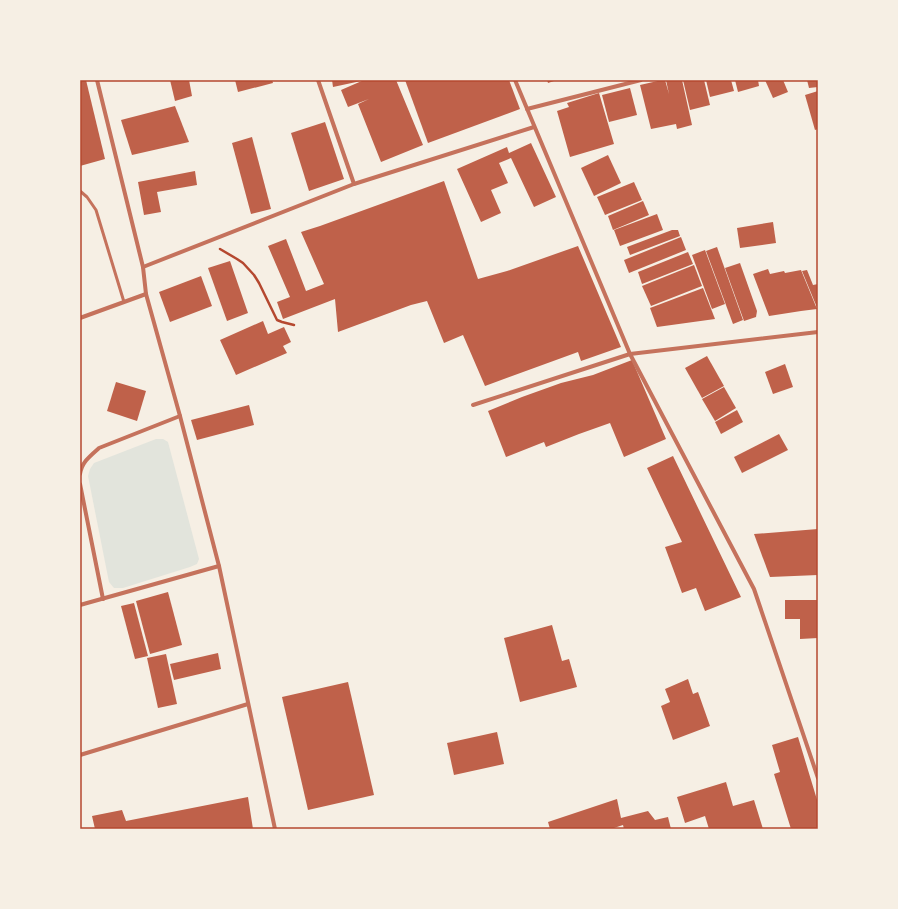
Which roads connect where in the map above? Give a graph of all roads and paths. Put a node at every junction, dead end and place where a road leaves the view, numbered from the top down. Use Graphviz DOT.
graph roads {
  1 [pos="97,80"];
  2 [pos="318,80"];
  3 [pos="515,80"];
  4 [pos="641,80"];
  5 [pos="527,109"];
  6 [pos="534,127"];
  7 [pos="354,184"];
  8 [pos="80,191"];
  9 [pos="207,242"];
  10 [pos="143,267"];
  11 [pos="146,294"];
  12 [pos="124,302"];
  13 [pos="80,318"];
  14 [pos="294,325"];
  15 [pos="818,332"];
  16 [pos="630,354"];
  17 [pos="473,405"];
  18 [pos="180,416"];
  19 [pos="80,474"];
  20 [pos="80,484"];
  21 [pos="219,566"];
  22 [pos="103,599"];
  23 [pos="80,605"];
  24 [pos="248,704"];
  25 [pos="80,756"];
  26 [pos="818,778"];
  27 [pos="275,829"];
  1 -- 10 [label="street"];
  2 -- 7 [label="street"];
  3 -- 5 [label="street"];
  4 -- 5 [label="street"];
  5 -- 6 [label="street"];
  6 -- 7 [label="street"];
  6 -- 16 [label="street"];
  7 -- 9 [label="street"];
  8 -- 12 [label="lane"];
  9 -- 10 [label="street"];
  9 -- 14 [label="path"];
  10 -- 11 [label="street"];
  11 -- 12 [label="street"];
  11 -- 18 [label="street"];
  12 -- 13 [label="street"];
  15 -- 16 [label="street"];
  16 -- 17 [label="street"];
  16 -- 26 [label="street"];
  18 -- 19 [label="street"];
  18 -- 21 [label="street"];
  20 -- 22 [label="street"];
  21 -- 22 [label="street"];
  21 -- 24 [label="street"];
  22 -- 23 [label="street"];
  24 -- 25 [label="street"];
  24 -- 27 [label="street"];
}
